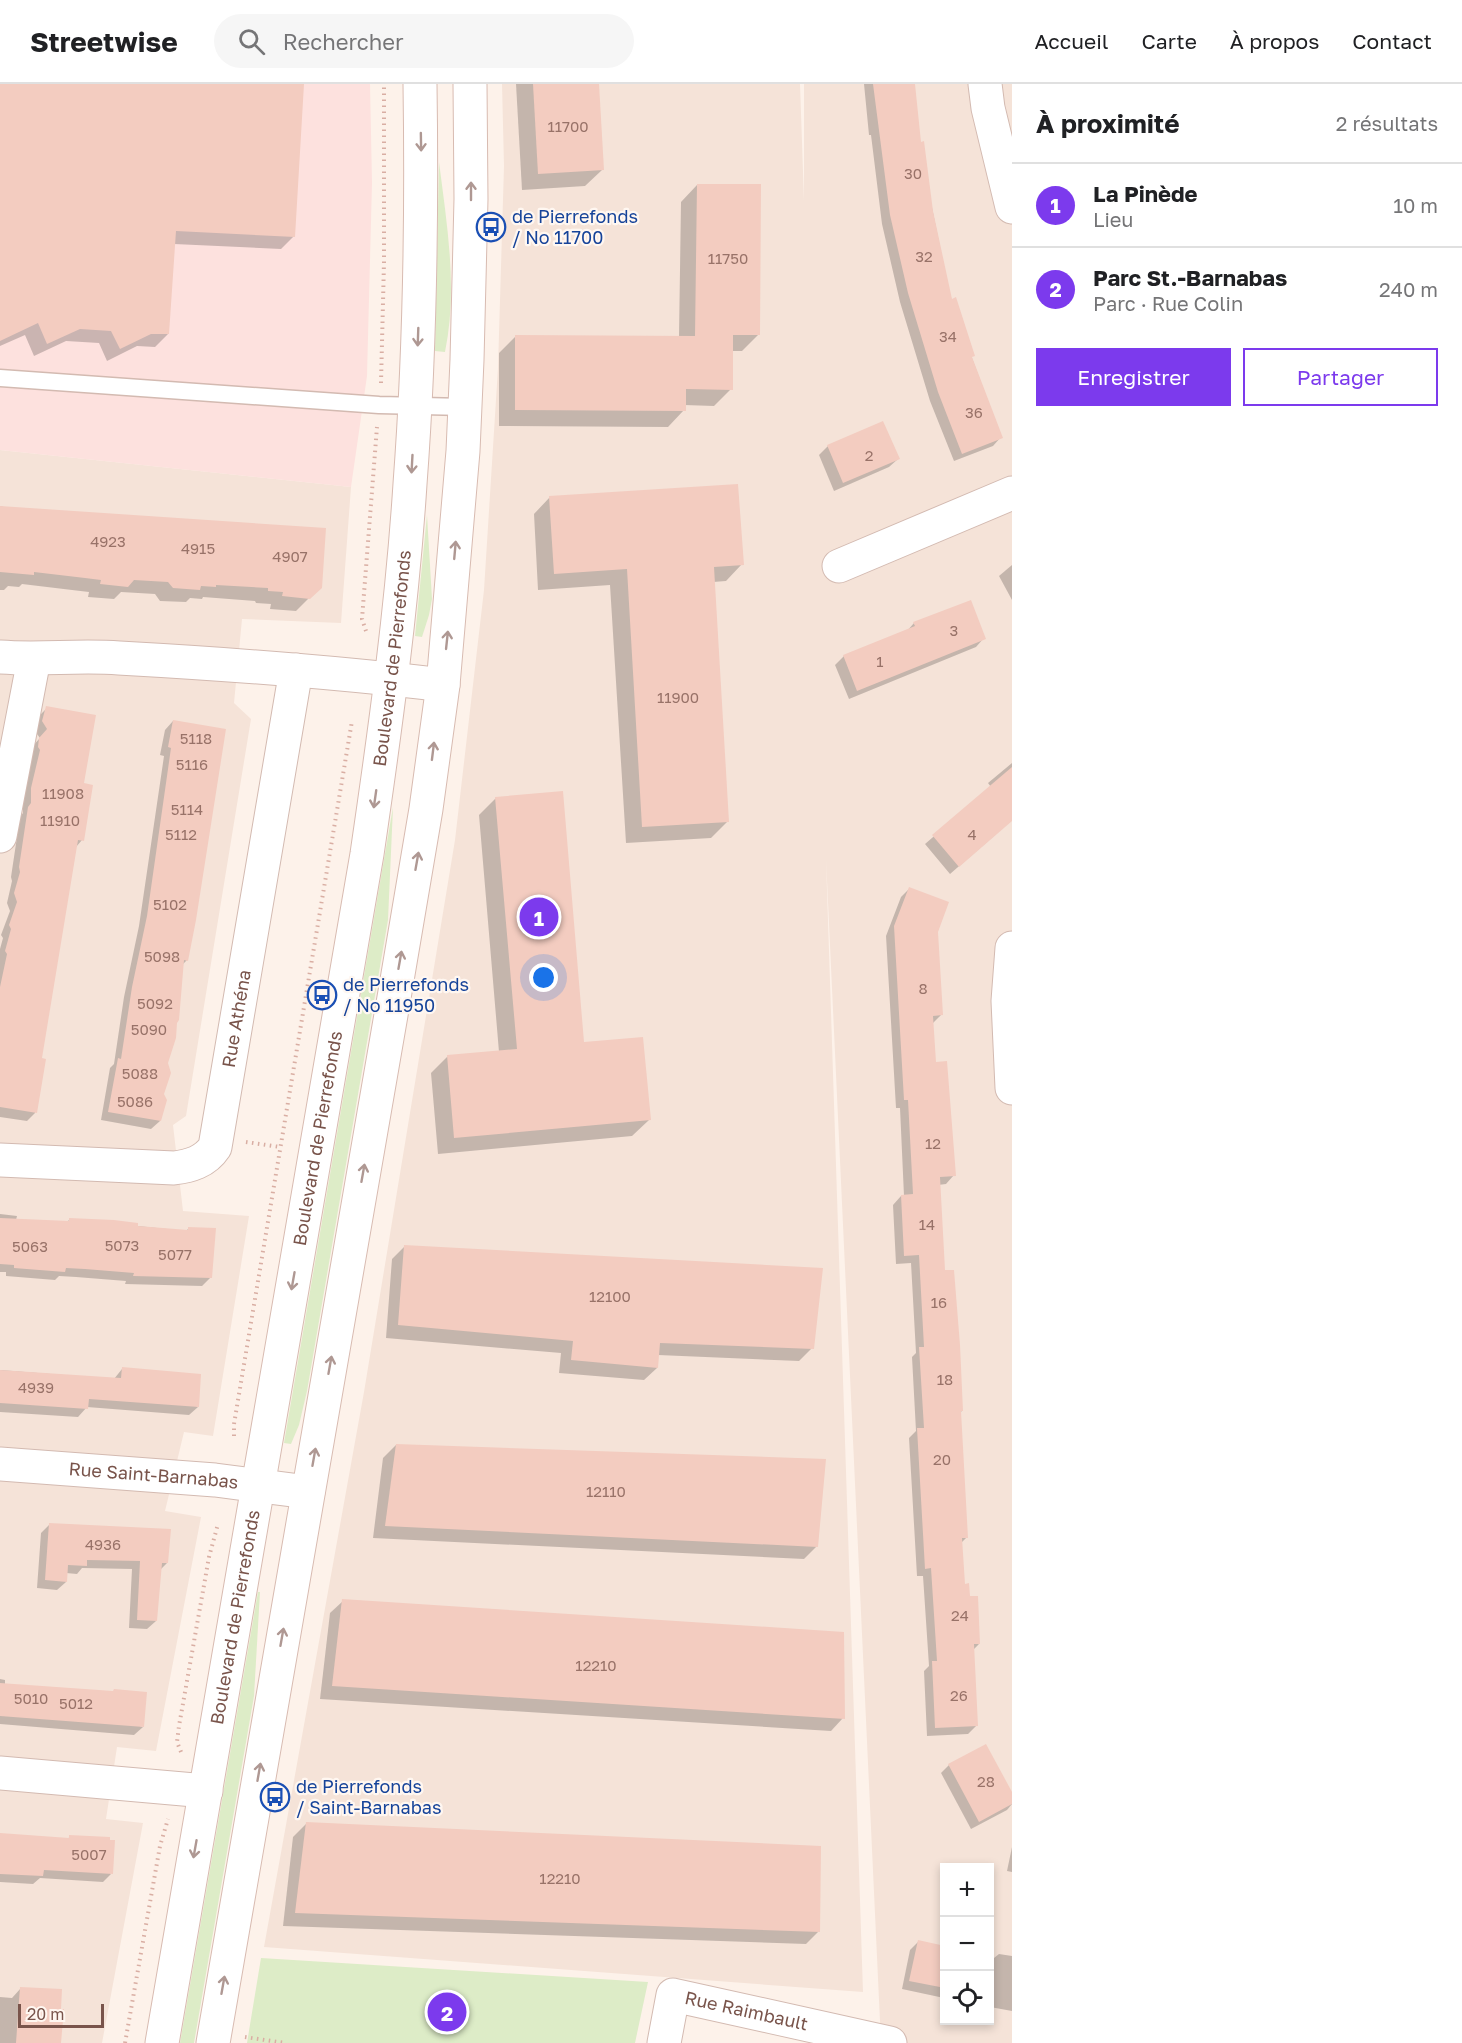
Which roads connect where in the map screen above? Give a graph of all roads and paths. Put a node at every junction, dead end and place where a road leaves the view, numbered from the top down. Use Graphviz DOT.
graph roads {
  1 [pos="384,84"];
  2 [pos="420,84"];
  3 [pos="470,84"];
  4 [pos="985,84"];
  5 [pos="1012,207"];
  6 [pos="0,378"];
  7 [pos="381,384"];
  8 [pos="415,405"];
  9 [pos="465,407"];
  10 [pos="376,439"];
  11 [pos="1012,493"];
  12 [pos="839,566"];
  13 [pos="370,636"];
  14 [pos="0,657"];
  15 [pos="34,659"];
  16 [pos="296,670"];
  17 [pos="392,679"];
  18 [pos="443,685"];
  19 [pos="354,715"];
  20 [pos="0,836"];
  21 [pos="1012,948"];
  22 [pos="1010,1003"];
  23 [pos="1012,1088"];
  24 [pos="236,1141"];
  25 [pos="280,1147"];
  26 [pos="0,1160"];
  27 [pos="237,1445"];
  28 [pos="0,1464"];
  29 [pos="258,1485"];
  30 [pos="308,1492"];
  31 [pos="221,1519"];
  32 [pos="182,1756"];
  33 [pos="0,1773"];
  34 [pos="206,1791"];
  35 [pos="167,1821"];
  36 [pos="228,2040"];
  37 [pos="125,2043"];
  38 [pos="162,2043"];
  39 [pos="285,2043"];
  40 [pos="664,2043"];
  41 [pos="890,2043"];
  1 -- 7 [label="path"];
  2 -- 8 [label="main road, Boulevard de Pierrefonds, one-way"];
  9 -- 3 [label="main road, one-way"];
  4 -- 5 [label="main road"];
  6 -- 8 [label="lane"];
  8 -- 9 [label="lane"];
  8 -- 17 [label="main road, Boulevard de Pierrefonds, one-way"];
  18 -- 9 [label="main road, one-way"];
  10 -- 13 [label="path, Boulevard de Pierrefonds"];
  11 -- 12 [label="main road"];
  14 -- 15 [label="main road"];
  15 -- 16 [label="main road"];
  15 -- 20 [label="main road"];
  16 -- 17 [label="main road"];
  16 -- 26 [label="main road, Rue Athéna"];
  17 -- 18 [label="main road"];
  17 -- 29 [label="main road, Boulevard de Pierrefonds, one-way"];
  30 -- 18 [label="main road, one-way"];
  19 -- 25 [label="path, Boulevard de Pierrefonds"];
  21 -- 22 [label="main road"];
  22 -- 23 [label="main road"];
  24 -- 25 [label="path"];
  25 -- 27 [label="path, Boulevard de Pierrefonds"];
  28 -- 29 [label="main road, Rue Saint-Barnabas"];
  29 -- 30 [label="main road, Rue Saint-Barnabas"];
  29 -- 34 [label="main road, Boulevard de Pierrefonds"];
  36 -- 30 [label="main road, one-way"];
  31 -- 32 [label="path, Boulevard de Pierrefonds"];
  33 -- 34 [label="main road"];
  34 -- 38 [label="main road, Boulevard de Pierrefonds, one-way"];
  35 -- 37 [label="path"];
  36 -- 39 [label="path"];
  40 -- 41 [label="main road, Rue Raimbault"];
}
